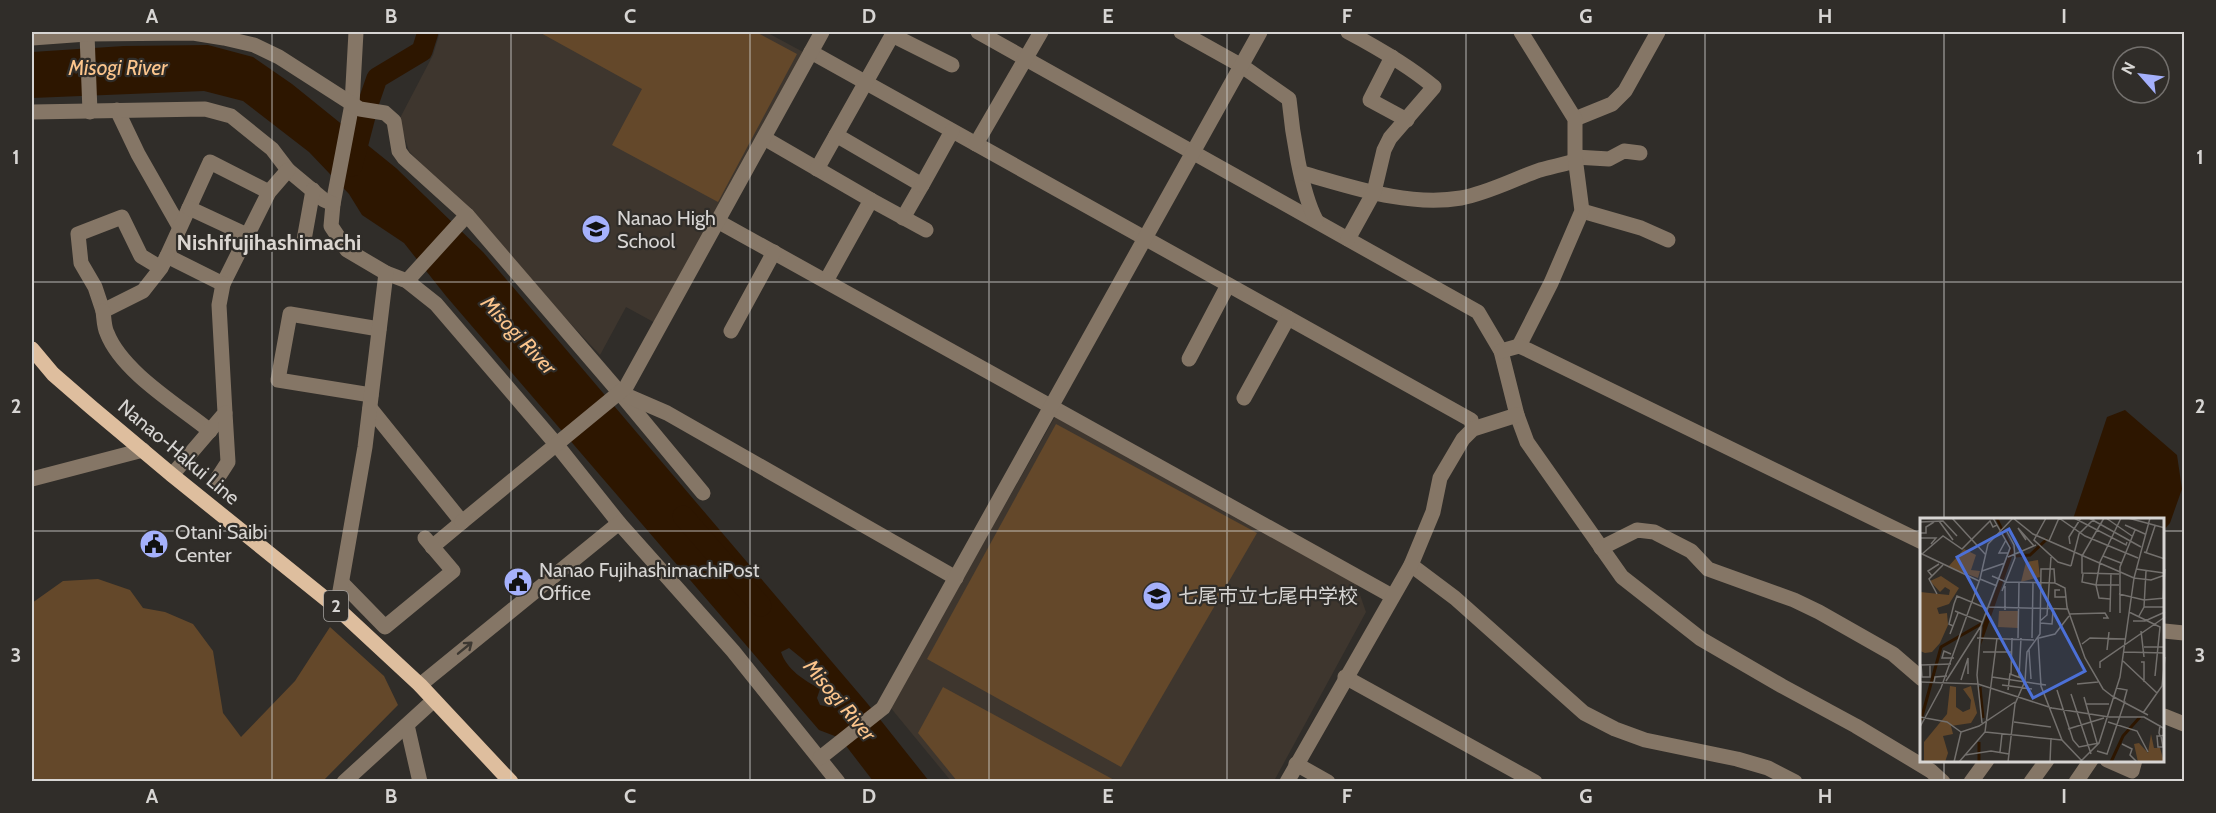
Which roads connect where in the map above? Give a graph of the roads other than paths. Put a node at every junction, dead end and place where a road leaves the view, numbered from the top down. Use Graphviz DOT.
graph roads {
  1 [pos="195,32"];
  2 [pos="356,32"];
  3 [pos="822,32"];
  4 [pos="978,32"];
  5 [pos="1041,32"];
  6 [pos="1181,32"];
  7 [pos="1260,32"];
  8 [pos="1348,32"];
  9 [pos="1521,32"];
  10 [pos="1658,32"];
  11 [pos="143,33"];
  12 [pos="893,33"];
  13 [pos="87,34"];
  14 [pos="32,38"];
  15 [pos="811,52"];
  16 [pos="1392,57"];
  17 [pos="1026,58"];
  18 [pos="952,65"];
  19 [pos="1242,66"];
  20 [pos="866,82"];
  21 [pos="356,106"];
  22 [pos="117,110"];
  23 [pos="32,112"];
  24 [pos="90,112"];
  25 [pos="1575,119"];
  26 [pos="1407,120"];
  27 [pos="952,131"];
  28 [pos="836,135"];
  29 [pos="764,138"];
  30 [pos="976,144"];
  31 [pos="1193,151"];
  32 [pos="1640,153"];
  33 [pos="1576,159"];
  34 [pos="818,169"];
  35 [pos="288,170"];
  36 [pos="1302,173"];
  37 [pos="922,185"];
  38 [pos="313,190"];
  39 [pos="269,192"];
  40 [pos="1374,192"];
  41 [pos="871,200"];
  42 [pos="333,204"];
  43 [pos="189,208"];
  44 [pos="1582,211"];
  45 [pos="467,214"];
  46 [pos="903,218"];
  47 [pos="1316,220"];
  48 [pos="719,222"];
  49 [pos="179,226"];
  50 [pos="926,230"];
  51 [pos="248,235"];
  52 [pos="1145,238"];
  53 [pos="1348,239"];
  54 [pos="304,240"];
  55 [pos="1668,240"];
  56 [pos="774,252"];
  57 [pos="164,262"];
  58 [pos="386,273"];
  59 [pos="407,281"];
  60 [pos="826,281"];
  61 [pos="223,284"];
  62 [pos="1228,285"];
  63 [pos="103,311"];
  64 [pos="1288,318"];
  65 [pos="379,329"];
  66 [pos="731,331"];
  67 [pos="1519,346"];
  68 [pos="32,349"];
  69 [pos="1501,351"];
  70 [pos="1189,359"];
  71 [pos="620,393"];
  72 [pos="1244,398"];
  73 [pos="370,401"];
  74 [pos="1051,406"];
  75 [pos="225,412"];
  76 [pos="1517,415"];
  77 [pos="1473,429"];
  78 [pos="210,431"];
  79 [pos="556,444"];
  80 [pos="143,450"];
  81 [pos="172,475"];
  82 [pos="32,479"];
  83 [pos="217,479"];
  84 [pos="703,494"];
  85 [pos="462,522"];
  86 [pos="619,523"];
  87 [pos="1920,541"];
  88 [pos="1601,548"];
  89 [pos="1411,565"];
  90 [pos="956,578"];
  91 [pos="343,584"];
  92 [pos="1392,596"];
  93 [pos="337,608"];
  94 [pos="2165,631"];
  95 [pos="2184,633"];
  96 [pos="1345,677"];
  97 [pos="1920,677"];
  98 [pos="420,685"];
  99 [pos="434,700"];
  100 [pos="2165,717"];
  101 [pos="407,724"];
  102 [pos="2184,724"];
  103 [pos="820,758"];
  104 [pos="1986,762"];
  105 [pos="2046,762"];
  106 [pos="2090,762"];
  107 [pos="2112,762"];
  108 [pos="2135,762"];
  109 [pos="1296,764"];
  110 [pos="1514,776"];
  111 [pos="1932,778"];
  112 [pos="344,782"];
  113 [pos="420,782"];
  114 [pos="511,782"];
  115 [pos="838,782"];
  116 [pos="1287,782"];
  117 [pos="1328,782"];
  118 [pos="1535,782"];
  119 [pos="1795,782"];
  120 [pos="1971,782"];
  121 [pos="2031,782"];
  122 [pos="2076,782"];
  1 -- 11 [label="street"];
  1 -- 21 [label="street"];
  2 -- 21 [label="street"];
  3 -- 15 [label="street"];
  4 -- 17 [label="street"];
  5 -- 17 [label="street"];
  6 -- 19 [label="street"];
  7 -- 19 [label="street"];
  8 -- 16 [label="street"];
  9 -- 25 [label="street"];
  10 -- 25 [label="street"];
  11 -- 13 [label="street"];
  12 -- 18 [label="street"];
  12 -- 20 [label="street"];
  13 -- 14 [label="street"];
  13 -- 24 [label="street"];
  15 -- 20 [label="street"];
  15 -- 29 [label="street"];
  16 -- 26 [label="street"];
  16 -- 26 [label="street"];
  17 -- 30 [label="street"];
  17 -- 31 [label="street"];
  19 -- 31 [label="street"];
  19 -- 36 [label="street"];
  20 -- 27 [label="street"];
  20 -- 28 [label="street"];
  21 -- 42 [label="street"];
  21 -- 45 [label="street"];
  22 -- 24 [label="street"];
  22 -- 35 [label="street"];
  22 -- 49 [label="street"];
  23 -- 24 [label="street"];
  25 -- 33 [label="street"];
  26 -- 40 [label="street"];
  27 -- 30 [label="street"];
  27 -- 37 [label="street"];
  28 -- 34 [label="street"];
  28 -- 37 [label="street"];
  29 -- 34 [label="street"];
  29 -- 48 [label="street"];
  30 -- 52 [label="street"];
  31 -- 47 [label="street"];
  31 -- 52 [label="street"];
  32 -- 33 [label="street"];
  33 -- 40 [label="street"];
  33 -- 44 [label="street"];
  34 -- 41 [label="street"];
  35 -- 38 [label="street"];
  35 -- 39 [label="street"];
  36 -- 40 [label="street"];
  36 -- 47 [label="street"];
  37 -- 46 [label="street"];
  38 -- 42 [label="street"];
  38 -- 54 [label="street"];
  39 -- 43 [label="street"];
  39 -- 51 [label="street"];
  40 -- 53 [label="street"];
  41 -- 46 [label="street"];
  41 -- 60 [label="street"];
  42 -- 58 [label="street"];
  43 -- 49 [label="street"];
  43 -- 51 [label="street"];
  44 -- 55 [label="street"];
  44 -- 67 [label="street"];
  45 -- 59 [label="street"];
  45 -- 71 [label="street"];
  46 -- 50 [label="street"];
  47 -- 53 [label="street"];
  48 -- 56 [label="street"];
  48 -- 71 [label="street"];
  49 -- 57 [label="street"];
  51 -- 61 [label="street"];
  52 -- 62 [label="street"];
  52 -- 74 [label="street"];
  53 -- 69 [label="street"];
  56 -- 60 [label="street"];
  56 -- 66 [label="street"];
  57 -- 61 [label="street"];
  57 -- 63 [label="street"];
  57 -- 63 [label="street"];
  58 -- 59 [label="street"];
  58 -- 65 [label="street"];
  59 -- 79 [label="street"];
  60 -- 74 [label="street"];
  61 -- 75 [label="street"];
  62 -- 64 [label="street"];
  62 -- 70 [label="street"];
  63 -- 78 [label="street"];
  64 -- 72 [label="street"];
  64 -- 77 [label="street"];
  65 -- 73 [label="street"];
  65 -- 73 [label="street"];
  67 -- 69 [label="street"];
  67 -- 87 [label="street"];
  68 -- 80 [label="main road, Nanao-Hakui Line / 2"];
  69 -- 76 [label="street"];
  71 -- 79 [label="street"];
  71 -- 84 [label="street"];
  71 -- 90 [label="street"];
  73 -- 85 [label="street"];
  73 -- 91 [label="street"];
  74 -- 90 [label="street"];
  74 -- 92 [label="street"];
  75 -- 78 [label="street"];
  75 -- 83 [label="street"];
  76 -- 77 [label="street"];
  76 -- 88 [label="street"];
  77 -- 89 [label="street"];
  78 -- 81 [label="street"];
  79 -- 85 [label="street"];
  79 -- 86 [label="street"];
  80 -- 81 [label="main road, Nanao-Hakui Line / 2"];
  80 -- 82 [label="street"];
  81 -- 93 [label="main road, Nanao-Hakui Line / 2"];
  85 -- 91 [label="street"];
  98 -- 86 [label="street, one-way"];
  86 -- 103 [label="street"];
  88 -- 97 [label="street"];
  88 -- 111 [label="street"];
  89 -- 92 [label="street"];
  89 -- 119 [label="street"];
  90 -- 103 [label="street"];
  91 -- 93 [label="street"];
  92 -- 96 [label="street"];
  93 -- 98 [label="main road, Nanao-Hakui Line / 2"];
  94 -- 95 [label="street"];
  96 -- 109 [label="street"];
  96 -- 110 [label="street"];
  98 -- 99 [label="main road, Nanao-Hakui Line / 2"];
  99 -- 101 [label="street"];
  99 -- 114 [label="main road, Nanao-Hakui Line / 2"];
  100 -- 102 [label="street"];
  101 -- 112 [label="street"];
  101 -- 113 [label="street"];
  103 -- 115 [label="street"];
  104 -- 120 [label="street"];
  105 -- 121 [label="street"];
  106 -- 122 [label="street"];
  107 -- 108 [label="street"];
  109 -- 116 [label="street"];
  109 -- 117 [label="street"];
  110 -- 118 [label="street"];
}
